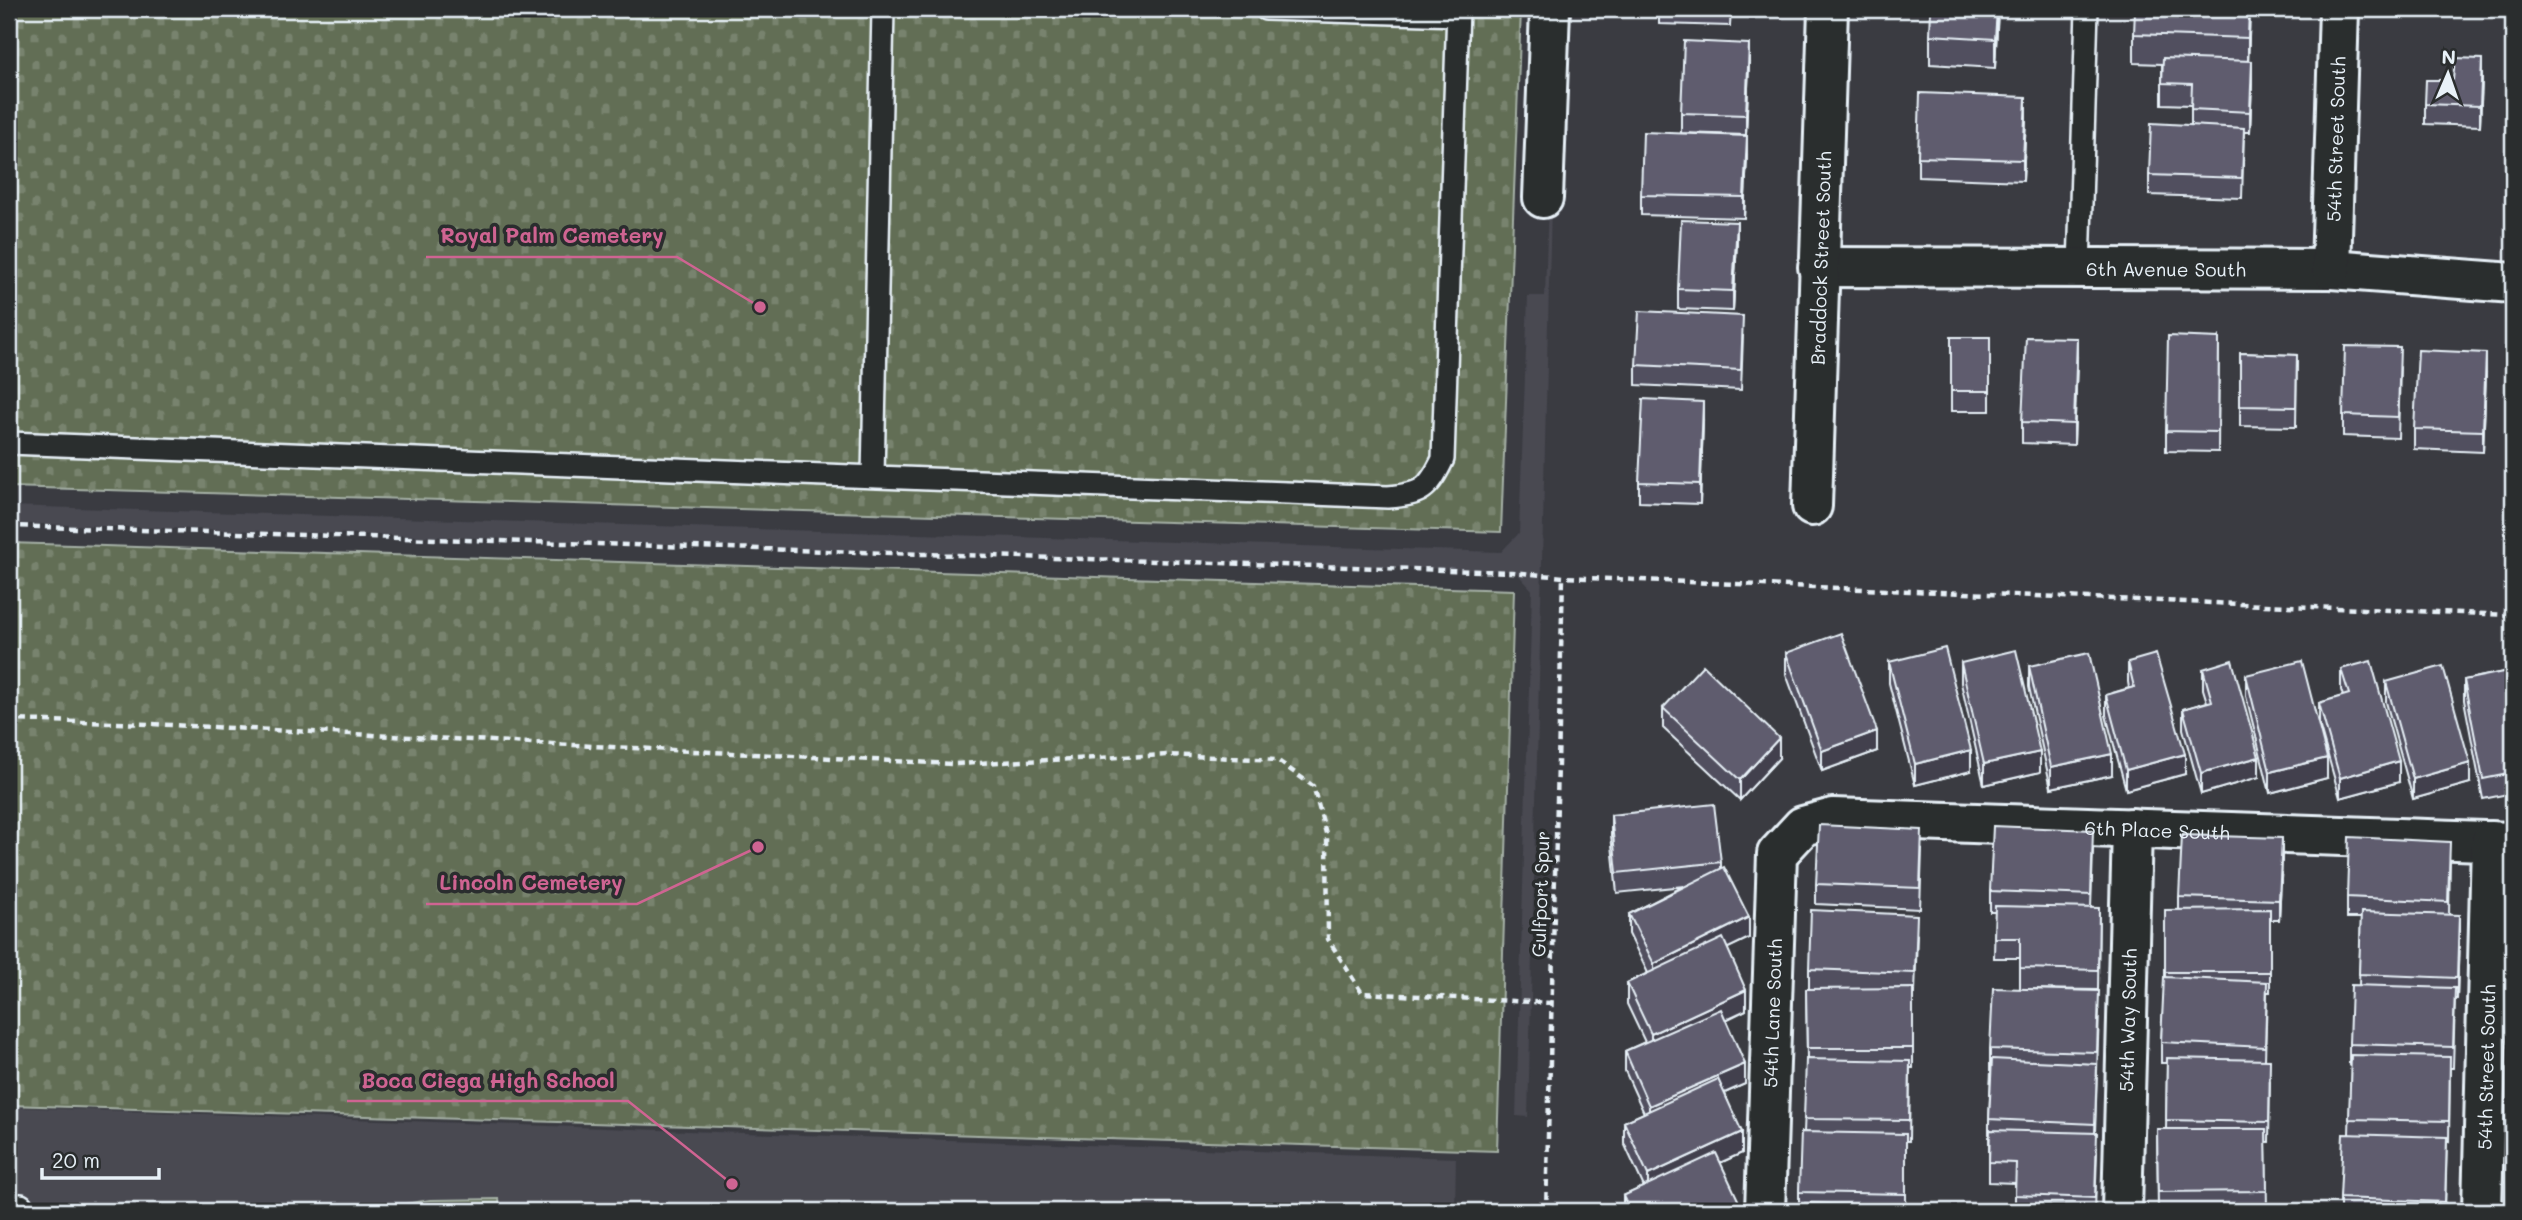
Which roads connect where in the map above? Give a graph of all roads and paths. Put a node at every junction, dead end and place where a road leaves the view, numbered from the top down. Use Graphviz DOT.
graph roads {
  1 [pos="883,9"];
  2 [pos="1266,9"];
  3 [pos="1550,9"];
  4 [pos="1828,9"];
  5 [pos="2087,9"];
  6 [pos="2339,9"];
  7 [pos="1458,12"];
  8 [pos="1543,198"];
  9 [pos="1818,267"];
  10 [pos="2079,268"];
  11 [pos="2331,269"];
  12 [pos="2513,283"];
  13 [pos="9,443"];
  14 [pos="873,476"];
  15 [pos="1812,506"];
  16 [pos="9,526"];
  17 [pos="1563,577"];
  18 [pos="2513,615"];
  19 [pos="9,720"];
  20 [pos="1803,826"];
  21 [pos="2132,828"];
  22 [pos="2502,841"];
  23 [pos="1551,1003"];
  24 [pos="2492,1202"];
  25 [pos="9,1205"];
  26 [pos="21,1211"];
  27 [pos="1545,1211"];
  28 [pos="1765,1211"];
  29 [pos="2122,1211"];
  1 -- 14 [label="lane"];
  2 -- 7 [label="lane"];
  3 -- 8 [label="street"];
  4 -- 9 [label="street, Braddock Street South"];
  5 -- 10 [label="lane"];
  6 -- 11 [label="street, 54th Street South"];
  7 -- 14 [label="lane"];
  9 -- 10 [label="street, 6th Avenue South"];
  9 -- 15 [label="street, Braddock Street South"];
  10 -- 11 [label="street, 6th Avenue South"];
  11 -- 12 [label="street, 6th Avenue South"];
  13 -- 14 [label="lane"];
  16 -- 17 [label="path"];
  17 -- 18 [label="path"];
  17 -- 23 [label="path, Gulfport Spur"];
  19 -- 23 [label="path"];
  20 -- 21 [label="street, 6th Place South"];
  20 -- 28 [label="street, 54th Lane South"];
  21 -- 22 [label="street, 6th Place South"];
  21 -- 29 [label="street, 54th Way South"];
  22 -- 24 [label="street, 54th Street South"];
  23 -- 27 [label="path, Gulfport Spur"];
  25 -- 26 [label="lane"];
}
